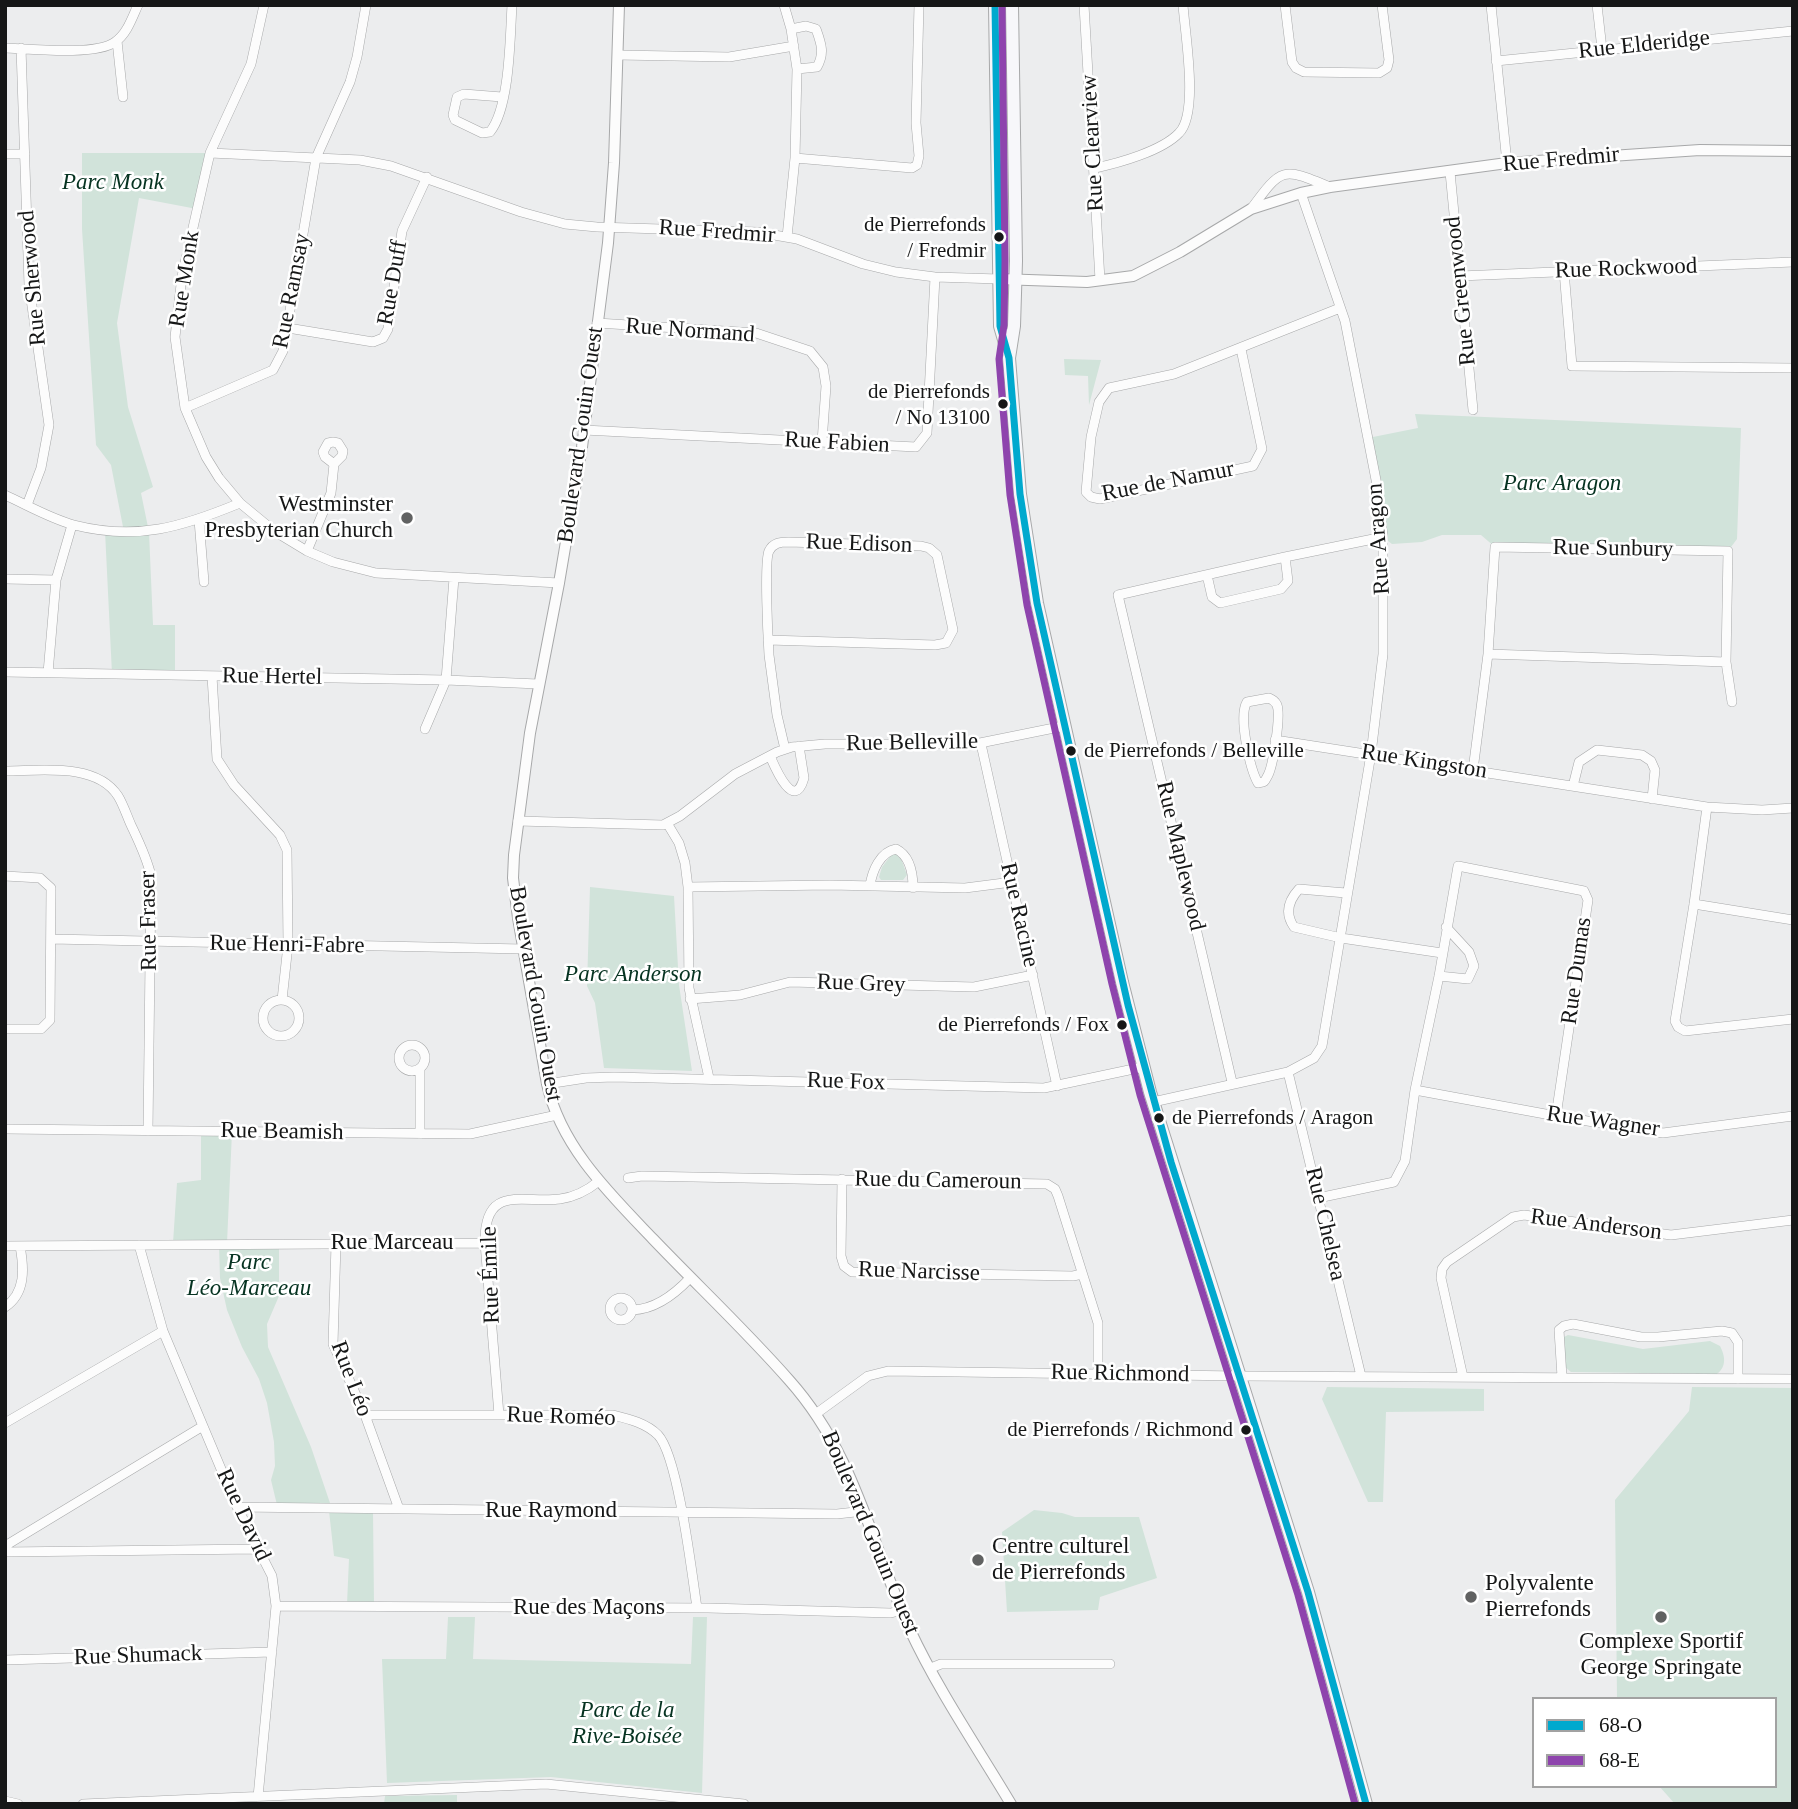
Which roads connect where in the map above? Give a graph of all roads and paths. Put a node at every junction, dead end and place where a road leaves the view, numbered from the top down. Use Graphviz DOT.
graph roads {
  1 [pos="138,5"];
  2 [pos="264,5"];
  3 [pos="366,5"];
  4 [pos="512,5"];
  5 [pos="619,5"];
  6 [pos="784,5"];
  7 [pos="919,5"];
  8 [pos="995,5"];
  9 [pos="1012,5"];
  10 [pos="1084,5"];
  11 [pos="1183,5"];
  12 [pos="1285,5"];
  13 [pos="1382,5"];
  14 [pos="1491,5"];
  15 [pos="1597,5"];
  16 [pos="791,29"];
  17 [pos="1793,31"];
  18 [pos="117,41"];
  19 [pos="794,46"];
  20 [pos="5,48"];
  21 [pos="21,48"];
  22 [pos="1602,49"];
  23 [pos="618,55"];
  24 [pos="1496,61"];
  25 [pos="797,69"];
  26 [pos="123,97"];
  27 [pos="502,97"];
  28 [pos="1793,151"];
  29 [pos="210,153"];
  30 [pos="5,154"];
  31 [pos="25,154"];
  32 [pos="316,158"];
  33 [pos="795,158"];
  34 [pos="1507,163"];
  35 [pos="1095,168"];
  36 [pos="1450,172"];
  37 [pos="427,177"];
  38 [pos="1330,187"];
  39 [pos="1301,193"];
  40 [pos="1251,209"];
  41 [pos="609,227"];
  42 [pos="787,237"];
  43 [pos="1793,262"];
  44 [pos="1564,271"];
  45 [pos="1460,276"];
  46 [pos="935,277"];
  47 [pos="999,279"];
  48 [pos="1014,279"];
  49 [pos="1100,280"];
  50 [pos="1339,308"];
  51 [pos="597,323"];
  52 [pos="288,328"];
  53 [pos="1241,349"];
  54 [pos="1009,358"];
  55 [pos="1793,368"];
  56 [pos="185,408"];
  57 [pos="1473,410"];
  58 [pos="584,430"];
  59 [pos="821,442"];
  60 [pos="334,464"];
  61 [pos="5,495"];
  62 [pos="240,503"];
  63 [pos="27,505"];
  64 [pos="199,520"];
  65 [pos="72,524"];
  66 [pos="1383,537"];
  67 [pos="307,551"];
  68 [pos="1285,557"];
  69 [pos="1207,575"];
  70 [pos="454,578"];
  71 [pos="5,579"];
  72 [pos="56,580"];
  73 [pos="204,582"];
  74 [pos="559,583"];
  75 [pos="768,640"];
  76 [pos="1488,654"];
  77 [pos="1726,662"];
  78 [pos="5,672"];
  79 [pos="48,673"];
  80 [pos="212,676"];
  81 [pos="446,680"];
  82 [pos="538,684"];
  83 [pos="1732,702"];
  84 [pos="1064,726"];
  85 [pos="425,729"];
  86 [pos="1275,740"];
  87 [pos="981,744"];
  88 [pos="799,746"];
  89 [pos="785,749"];
  90 [pos="1371,754"];
  91 [pos="770,755"];
  92 [pos="1473,770"];
  93 [pos="5,771"];
  94 [pos="1573,786"];
  95 [pos="1651,799"];
  96 [pos="1707,807"];
  97 [pos="1793,808"];
  98 [pos="518,821"];
  99 [pos="667,823"];
  100 [pos="5,876"];
  101 [pos="1012,882"];
  102 [pos="870,886"];
  103 [pos="688,887"];
  104 [pos="913,888"];
  105 [pos="1346,893"];
  106 [pos="1694,904"];
  107 [pos="1793,920"];
  108 [pos="1446,927"];
  109 [pos="1341,938"];
  110 [pos="51,939"];
  111 [pos="151,941"];
  112 [pos="288,945"];
  113 [pos="523,949"];
  114 [pos="1442,953"];
  115 [pos="1033,975"];
  116 [pos="1439,976"];
  117 [pos="690,999"];
  118 [pos="282,1000"];
  119 [pos="1793,1019"];
  120 [pos="5,1029"];
  121 [pos="1143,1067"];
  122 [pos="420,1068"];
  123 [pos="1288,1072"];
  124 [pos="709,1078"];
  125 [pos="1232,1082"];
  126 [pos="547,1084"];
  127 [pos="1057,1086"];
  128 [pos="1415,1090"];
  129 [pos="1153,1102"];
  130 [pos="557,1115"];
  131 [pos="1556,1116"];
  132 [pos="1793,1116"];
  133 [pos="5,1129"];
  134 [pos="148,1131"];
  135 [pos="420,1134"];
  136 [pos="628,1178"];
  137 [pos="842,1179"];
  138 [pos="599,1181"];
  139 [pos="1318,1198"];
  140 [pos="1793,1220"];
  141 [pos="485,1243"];
  142 [pos="336,1244"];
  143 [pos="139,1245"];
  144 [pos="5,1246"];
  145 [pos="20,1246"];
  146 [pos="1082,1274"];
  147 [pos="690,1278"];
  148 [pos="5,1307"];
  149 [pos="632,1310"];
  150 [pos="163,1331"];
  151 [pos="1098,1374"];
  152 [pos="1240,1376"];
  153 [pos="1361,1376"];
  154 [pos="1463,1377"];
  155 [pos="1562,1377"];
  156 [pos="1738,1379"];
  157 [pos="1793,1379"];
  158 [pos="817,1413"];
  159 [pos="365,1415"];
  160 [pos="499,1415"];
  161 [pos="5,1423"];
  162 [pos="203,1426"];
  163 [pos="237,1507"];
  164 [pos="399,1509"];
  165 [pos="682,1511"];
  166 [pos="864,1511"];
  167 [pos="5,1546"];
  168 [pos="258,1549"];
  169 [pos="5,1552"];
  170 [pos="276,1606"];
  171 [pos="697,1608"];
  172 [pos="902,1610"];
  173 [pos="272,1652"];
  174 [pos="5,1660"];
  175 [pos="1110,1664"];
  176 [pos="931,1668"];
  177 [pos="258,1797"];
  178 [pos="5,1801"];
  179 [pos="19,1804"];
  180 [pos="83,1804"];
  181 [pos="744,1804"];
  182 [pos="1011,1804"];
  183 [pos="1366,1804"];
  1 -- 18 [label="street"];
  2 -- 29 [label="street, Rue Monk"];
  3 -- 32 [label="street, Rue Ramsay"];
  4 -- 27 [label="street"];
  5 -- 23 [label="street, Boulevard Gouin Ouest"];
  6 -- 16 [label="street"];
  7 -- 33 [label="street"];
  8 -- 47 [label="main road"];
  9 -- 48 [label="main road"];
  10 -- 35 [label="street, Rue Clearview"];
  11 -- 35 [label="street"];
  12 -- 13 [label="street"];
  14 -- 24 [label="street"];
  15 -- 22 [label="street"];
  16 -- 19 [label="street"];
  16 -- 25 [label="street"];
  17 -- 22 [label="street, Rue Elderidge"];
  18 -- 21 [label="street"];
  18 -- 26 [label="street"];
  19 -- 23 [label="street"];
  19 -- 25 [label="street"];
  20 -- 21 [label="street"];
  21 -- 31 [label="street, Rue Sherwood"];
  22 -- 24 [label="street, Rue Elderidge"];
  23 -- 41 [label="street, Boulevard Gouin Ouest"];
  24 -- 34 [label="street"];
  25 -- 33 [label="street"];
  27 -- 27 [label="street"];
  28 -- 34 [label="street, Rue Fredmir"];
  29 -- 32 [label="street, Rue Fredmir"];
  29 -- 56 [label="street, Rue Monk"];
  30 -- 31 [label="street"];
  31 -- 63 [label="street, Rue Sherwood"];
  32 -- 37 [label="street, Rue Fredmir"];
  32 -- 52 [label="street, Rue Ramsay"];
  33 -- 42 [label="street"];
  34 -- 36 [label="street, Rue Fredmir"];
  35 -- 49 [label="street, Rue Clearview"];
  36 -- 38 [label="street, Rue Fredmir"];
  36 -- 45 [label="street, Rue Greenwood"];
  37 -- 41 [label="street, Rue Fredmir"];
  37 -- 52 [label="street, Rue Duff"];
  38 -- 39 [label="street, Rue Fredmir"];
  38 -- 40 [label="street, Rue Fredmir"];
  39 -- 40 [label="street, Rue Fredmir"];
  39 -- 50 [label="street, Rue Aragon"];
  40 -- 49 [label="street, Rue Fredmir"];
  41 -- 42 [label="street, Rue Fredmir"];
  41 -- 51 [label="street, Boulevard Gouin Ouest"];
  42 -- 46 [label="street, Rue Fredmir"];
  43 -- 44 [label="street, Rue Rockwood"];
  44 -- 45 [label="street, Rue Rockwood"];
  44 -- 55 [label="street"];
  45 -- 57 [label="street, Rue Greenwood"];
  46 -- 47 [label="street, Rue Fredmir"];
  46 -- 59 [label="street, Rue Fabien"];
  47 -- 48 [label="street, Rue Fredmir"];
  47 -- 54 [label="main road"];
  48 -- 49 [label="street, Rue Fredmir"];
  48 -- 54 [label="main road"];
  50 -- 53 [label="street, Rue de Namur"];
  50 -- 66 [label="street, Rue Aragon"];
  51 -- 58 [label="street, Boulevard Gouin Ouest"];
  51 -- 59 [label="street, Rue Normand"];
  52 -- 56 [label="street, Rue Ramsay"];
  53 -- 53 [label="street, Rue de Namur"];
  54 -- 84 [label="main road"];
  56 -- 62 [label="street, Rue Monk"];
  58 -- 59 [label="street, Rue Fabien"];
  58 -- 74 [label="street, Boulevard Gouin Ouest"];
  60 -- 67 [label="street"];
  61 -- 63 [label="street"];
  62 -- 64 [label="street"];
  62 -- 67 [label="street, Rue Monk"];
  63 -- 65 [label="street"];
  64 -- 65 [label="street"];
  64 -- 73 [label="street"];
  65 -- 72 [label="street"];
  66 -- 68 [label="street, Rue Maplewood"];
  66 -- 90 [label="street, Rue Aragon"];
  67 -- 70 [label="street, Rue Monk"];
  68 -- 69 [label="street, Rue Maplewood"];
  68 -- 69 [label="street"];
  69 -- 125 [label="street, Rue Maplewood"];
  70 -- 74 [label="street, Rue Monk"];
  70 -- 81 [label="street"];
  71 -- 72 [label="street"];
  72 -- 79 [label="street"];
  74 -- 82 [label="street, Boulevard Gouin Ouest"];
  75 -- 75 [label="street, Rue Edison"];
  75 -- 89 [label="street, Rue Edison"];
  76 -- 77 [label="street"];
  76 -- 77 [label="street, Rue Sunbury"];
  76 -- 92 [label="street, Rue Sunbury"];
  77 -- 83 [label="street, Rue Sunbury"];
  78 -- 79 [label="street, Rue Hertel"];
  79 -- 80 [label="street, Rue Hertel"];
  80 -- 81 [label="street, Rue Hertel"];
  80 -- 112 [label="street"];
  81 -- 82 [label="street, Rue Hertel"];
  81 -- 85 [label="street"];
  82 -- 98 [label="street, Boulevard Gouin Ouest"];
  84 -- 87 [label="street, Rue Belleville"];
  84 -- 121 [label="main road"];
  86 -- 86 [label="street"];
  86 -- 90 [label="street, Rue Kingston"];
  87 -- 88 [label="street, Rue Belleville"];
  87 -- 101 [label="street, Rue Racine"];
  88 -- 89 [label="street, Rue Belleville"];
  88 -- 91 [label="street"];
  89 -- 91 [label="street, Rue Belleville"];
  90 -- 92 [label="street, Rue Kingston"];
  90 -- 105 [label="street, Rue Aragon"];
  91 -- 99 [label="street, Rue Belleville"];
  92 -- 94 [label="street, Rue Kingston"];
  93 -- 111 [label="street, Rue Fraser"];
  94 -- 95 [label="street, Rue Kingston"];
  94 -- 95 [label="street"];
  95 -- 96 [label="street, Rue Kingston"];
  96 -- 97 [label="street, Rue Kingston"];
  96 -- 106 [label="street"];
  98 -- 99 [label="street"];
  98 -- 113 [label="street, Boulevard Gouin Ouest"];
  99 -- 103 [label="street"];
  100 -- 110 [label="street"];
  101 -- 104 [label="street"];
  101 -- 115 [label="street, Rue Racine"];
  102 -- 103 [label="street"];
  102 -- 104 [label="street"];
  102 -- 104 [label="street"];
  103 -- 117 [label="street"];
  105 -- 109 [label="street, Rue Aragon"];
  105 -- 109 [label="street"];
  106 -- 107 [label="street"];
  106 -- 119 [label="street"];
  108 -- 114 [label="street, Rue Dumas"];
  108 -- 116 [label="street"];
  108 -- 131 [label="street, Rue Dumas"];
  109 -- 114 [label="street"];
  109 -- 123 [label="street, Rue Aragon"];
  110 -- 111 [label="street, Rue Henri-Fabre"];
  110 -- 120 [label="street"];
  111 -- 112 [label="street, Rue Henri-Fabre"];
  111 -- 134 [label="street, Rue Fraser"];
  112 -- 113 [label="street, Rue Henri-Fabre"];
  112 -- 118 [label="street"];
  113 -- 126 [label="street, Boulevard Gouin Ouest"];
  114 -- 116 [label="street, Rue Dumas"];
  115 -- 117 [label="street, Rue Grey"];
  115 -- 127 [label="street, Rue Racine"];
  116 -- 128 [label="street, Rue Dumas"];
  117 -- 124 [label="street"];
  118 -- 118 [label="street"];
  121 -- 127 [label="street, Rue Fox"];
  121 -- 129 [label="main road"];
  122 -- 135 [label="street"];
  123 -- 125 [label="street, Rue Aragon"];
  123 -- 139 [label="street, Rue Chelsea"];
  124 -- 126 [label="street, Rue Fox"];
  124 -- 127 [label="street, Rue Fox"];
  125 -- 129 [label="street, Rue Aragon"];
  126 -- 130 [label="street, Boulevard Gouin Ouest"];
  128 -- 131 [label="street, Rue Wagner"];
  128 -- 139 [label="street, Rue Dumas"];
  129 -- 152 [label="main road"];
  130 -- 135 [label="street, Rue Beamish"];
  130 -- 138 [label="street, Boulevard Gouin Ouest"];
  131 -- 132 [label="street, Rue Wagner"];
  133 -- 134 [label="street, Rue Beamish"];
  134 -- 135 [label="street, Rue Beamish"];
  136 -- 137 [label="street, Rue du Cameroun"];
  137 -- 146 [label="street, Rue du Cameroun"];
  137 -- 146 [label="street, Rue Narcisse"];
  138 -- 141 [label="street, Rue Émile"];
  138 -- 147 [label="street, Boulevard Gouin Ouest"];
  139 -- 153 [label="street, Rue Chelsea"];
  140 -- 154 [label="street, Rue Anderson"];
  141 -- 142 [label="street, Rue Marceau"];
  141 -- 160 [label="street, Rue Émile"];
  142 -- 143 [label="street, Rue Marceau"];
  142 -- 159 [label="street, Rue Léo"];
  143 -- 145 [label="street, Rue Marceau"];
  143 -- 150 [label="street, Rue David"];
  144 -- 145 [label="street, Rue Marceau"];
  145 -- 148 [label="street"];
  146 -- 151 [label="street, Rue du Cameroun"];
  147 -- 149 [label="street"];
  147 -- 158 [label="street, Boulevard Gouin Ouest"];
  150 -- 161 [label="street"];
  150 -- 162 [label="street, Rue David"];
  151 -- 152 [label="street, Rue Richmond"];
  151 -- 158 [label="street, Rue Richmond"];
  152 -- 153 [label="street, Rue Richmond"];
  152 -- 183 [label="main road"];
  153 -- 154 [label="street, Rue Richmond"];
  154 -- 155 [label="street, Rue Richmond"];
  155 -- 156 [label="street, Rue Richmond"];
  155 -- 156 [label="street"];
  156 -- 157 [label="street, Rue Richmond"];
  158 -- 166 [label="street, Boulevard Gouin Ouest"];
  159 -- 160 [label="street, Rue Roméo"];
  159 -- 164 [label="street, Rue Léo"];
  160 -- 165 [label="street, Rue Roméo"];
  162 -- 163 [label="street, Rue David"];
  162 -- 167 [label="street"];
  163 -- 164 [label="street, Rue Raymond"];
  163 -- 168 [label="street, Rue David"];
  164 -- 165 [label="street, Rue Raymond"];
  165 -- 166 [label="street, Rue Raymond"];
  165 -- 171 [label="street, Rue Roméo"];
  166 -- 172 [label="street, Boulevard Gouin Ouest"];
  168 -- 169 [label="street"];
  168 -- 170 [label="street, Rue David"];
  170 -- 171 [label="street, Rue des Maçons"];
  170 -- 173 [label="street, Rue David"];
  171 -- 172 [label="street, Rue des Maçons"];
  172 -- 176 [label="street, Boulevard Gouin Ouest"];
  173 -- 174 [label="street, Rue Shumack"];
  173 -- 177 [label="street, Rue David"];
  175 -- 176 [label="street"];
  176 -- 182 [label="street, Boulevard Gouin Ouest"];
  177 -- 180 [label="street"];
  177 -- 181 [label="street"];
  178 -- 179 [label="street"];
}
